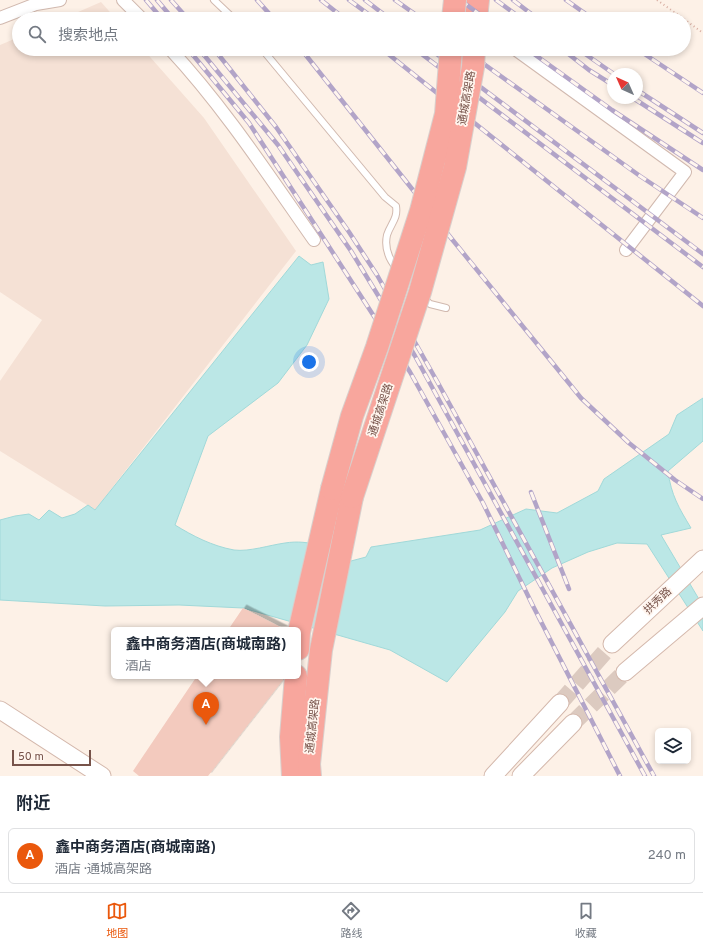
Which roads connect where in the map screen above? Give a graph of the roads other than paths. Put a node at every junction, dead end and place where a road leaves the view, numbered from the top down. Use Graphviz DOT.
graph roads {
  1 [pos="60,0"];
  2 [pos="123,0"];
  3 [pos="214,0"];
  4 [pos="447,0"];
  5 [pos="455,0"];
  6 [pos="478,0"];
  7 [pos="15,12"];
  8 [pos="135,12"];
  9 [pos="227,12"];
  10 [pos="454,12"];
  11 [pos="465,12"];
  12 [pos="476,12"];
  13 [pos="12,13"];
  14 [pos="0,18"];
  15 [pos="176,56"];
  16 [pos="268,56"];
  17 [pos="450,56"];
  18 [pos="474,56"];
  19 [pos="525,56"];
  20 [pos="314,240"];
  21 [pos="626,250"];
  22 [pos="408,281"];
  23 [pos="414,286"];
  24 [pos="446,308"];
  25 [pos="703,559"];
  26 [pos="703,606"];
  27 [pos="300,627"];
  28 [pos="612,644"];
  29 [pos="625,672"];
  30 [pos="296,679"];
  31 [pos="560,703"];
  32 [pos="0,710"];
  33 [pos="573,723"];
  34 [pos="102,776"];
  35 [pos="293,776"];
  36 [pos="310,776"];
  37 [pos="493,776"];
  38 [pos="521,776"];
  1 -- 7 [label="street"];
  2 -- 8 [label="street"];
  3 -- 9 [label="lane"];
  4 -- 11 [label="street"];
  5 -- 10 [label="highway, bridge"];
  6 -- 12 [label="highway"];
  13 -- 14 [label="street"];
  15 -- 20 [label="street"];
  16 -- 22 [label="lane"];
  17 -- 27 [label="highway, 通城高架路, bridge"];
  18 -- 36 [label="highway, 通城高架路, bridge"];
  19 -- 21 [label="street"];
  23 -- 24 [label="lane"];
  25 -- 28 [label="main road, 拱秀路"];
  26 -- 29 [label="main road"];
  30 -- 35 [label="highway, 通城高架路"];
  31 -- 37 [label="main road"];
  32 -- 34 [label="main road"];
  33 -- 38 [label="main road"];
}
